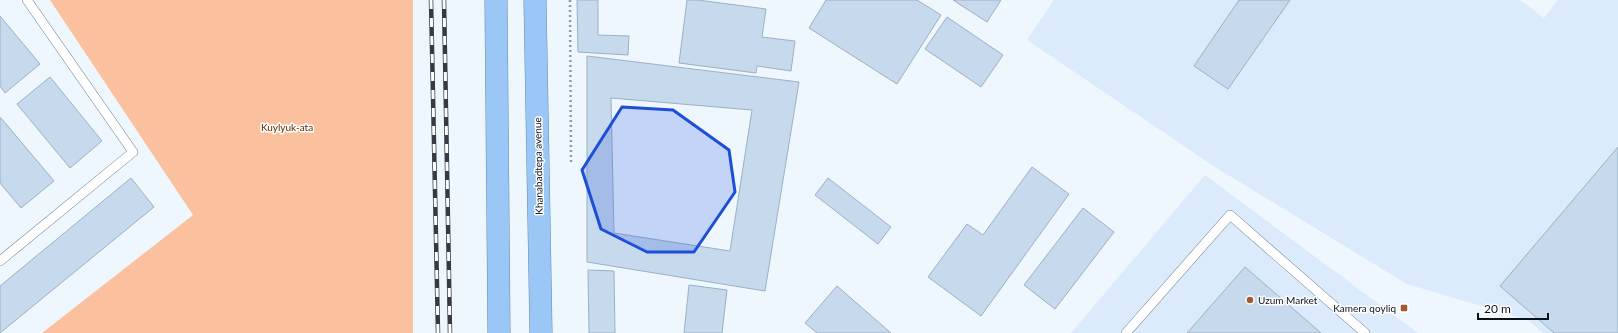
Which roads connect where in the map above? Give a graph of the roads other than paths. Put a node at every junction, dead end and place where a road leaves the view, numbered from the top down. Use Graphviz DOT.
graph roads {
  1 [pos="27,0"];
  2 [pos="496,0"];
  3 [pos="535,0"];
  4 [pos="0,261"];
  5 [pos="499,333"];
  6 [pos="541,333"];
  7 [pos="1126,333"];
  8 [pos="1365,333"];
  1 -- 4 [label="lane"];
  2 -- 5 [label="highway"];
  3 -- 6 [label="highway, Khanabadtepa avenue"];
  7 -- 8 [label="lane"];
}
